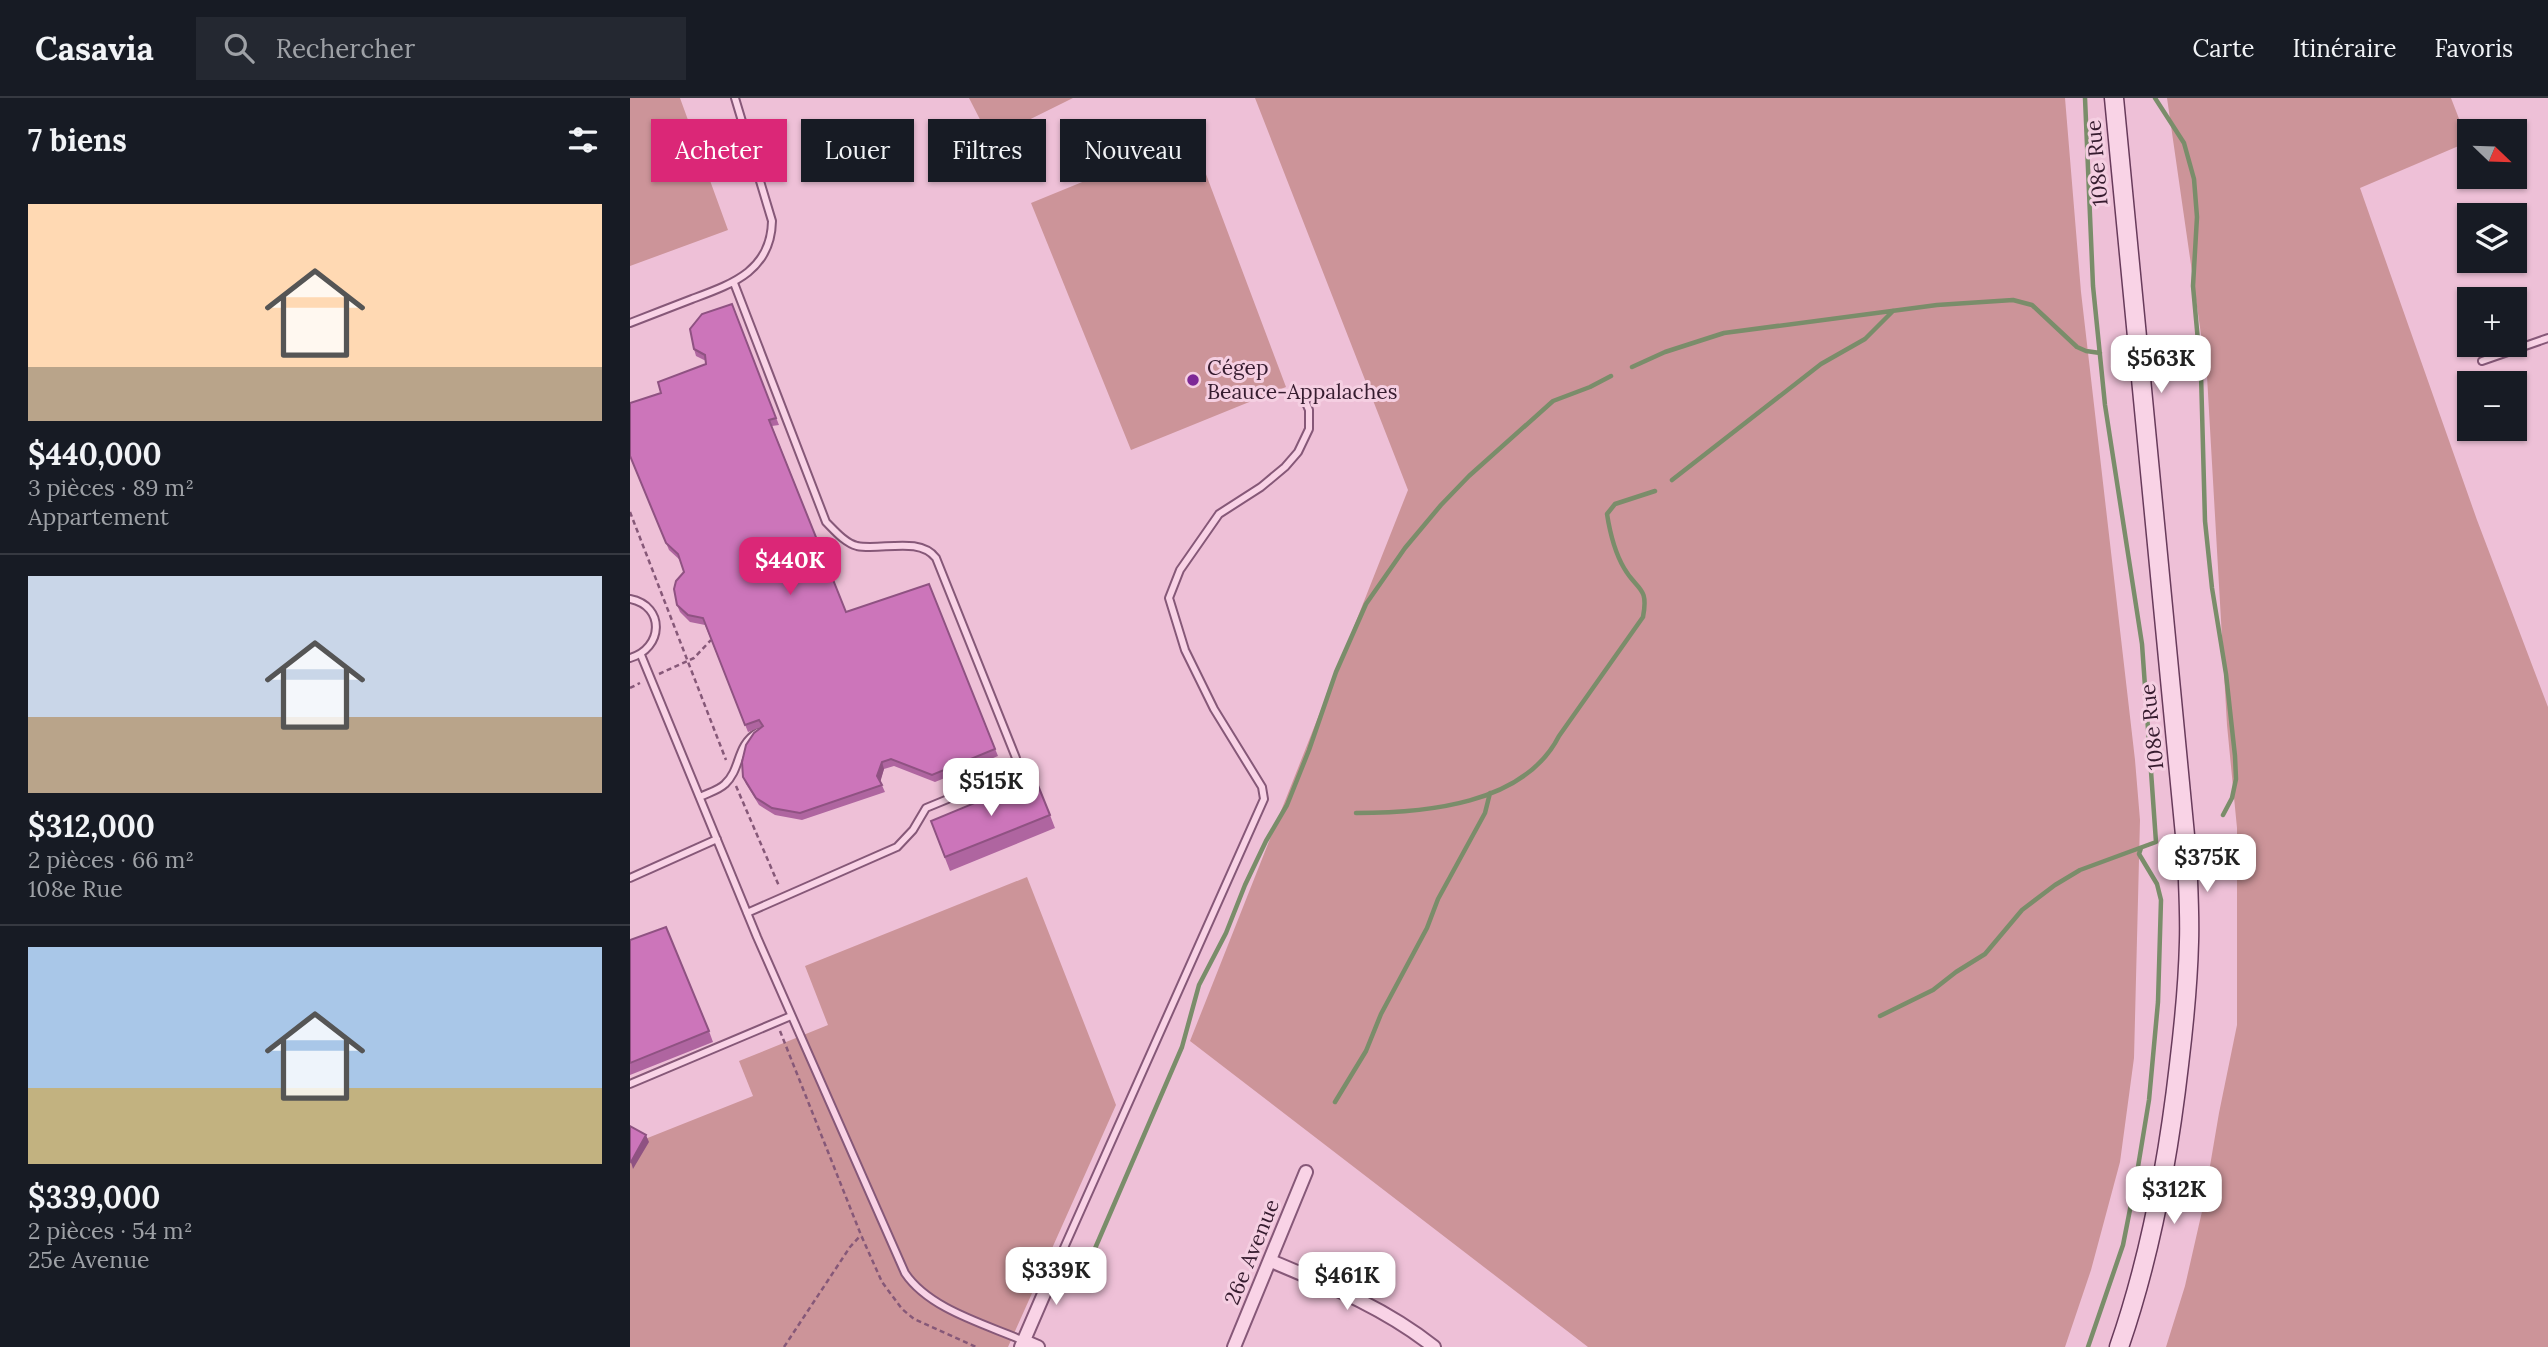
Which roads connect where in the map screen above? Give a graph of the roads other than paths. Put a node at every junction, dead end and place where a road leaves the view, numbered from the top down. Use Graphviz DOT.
graph roads {
  1 [pos="735,98"];
  2 [pos="2114,98"];
  3 [pos="734,283"];
  4 [pos="630,323"];
  5 [pos="2548,338"];
  6 [pos="2482,361"];
  7 [pos="1302,394"];
  8 [pos="630,599"];
  9 [pos="641,655"];
  10 [pos="630,659"];
  11 [pos="763,729"];
  12 [pos="700,797"];
  13 [pos="717,839"];
  14 [pos="630,878"];
  15 [pos="747,913"];
  16 [pos="791,1016"];
  17 [pos="630,1084"];
  18 [pos="1306,1171"];
  19 [pos="1059,1259"];
  20 [pos="1270,1261"];
  21 [pos="1022,1344"];
  22 [pos="1038,1347"];
  23 [pos="1234,1347"];
  24 [pos="1434,1347"];
  25 [pos="2119,1347"];
  1 -- 3 [label="lane"];
  2 -- 25 [label="main road, 108e Rue"];
  3 -- 4 [label="lane"];
  3 -- 15 [label="lane"];
  5 -- 6 [label="lane"];
  7 -- 19 [label="lane"];
  8 -- 9 [label="lane"];
  9 -- 10 [label="lane"];
  9 -- 12 [label="lane"];
  11 -- 12 [label="lane"];
  12 -- 13 [label="lane"];
  13 -- 14 [label="lane"];
  13 -- 15 [label="lane"];
  15 -- 16 [label="lane"];
  16 -- 17 [label="lane"];
  16 -- 21 [label="lane"];
  18 -- 20 [label="street, 26e Avenue"];
  19 -- 21 [label="street"];
  20 -- 23 [label="street, 26e Avenue"];
  20 -- 24 [label="street"];
  21 -- 22 [label="street"];
}
